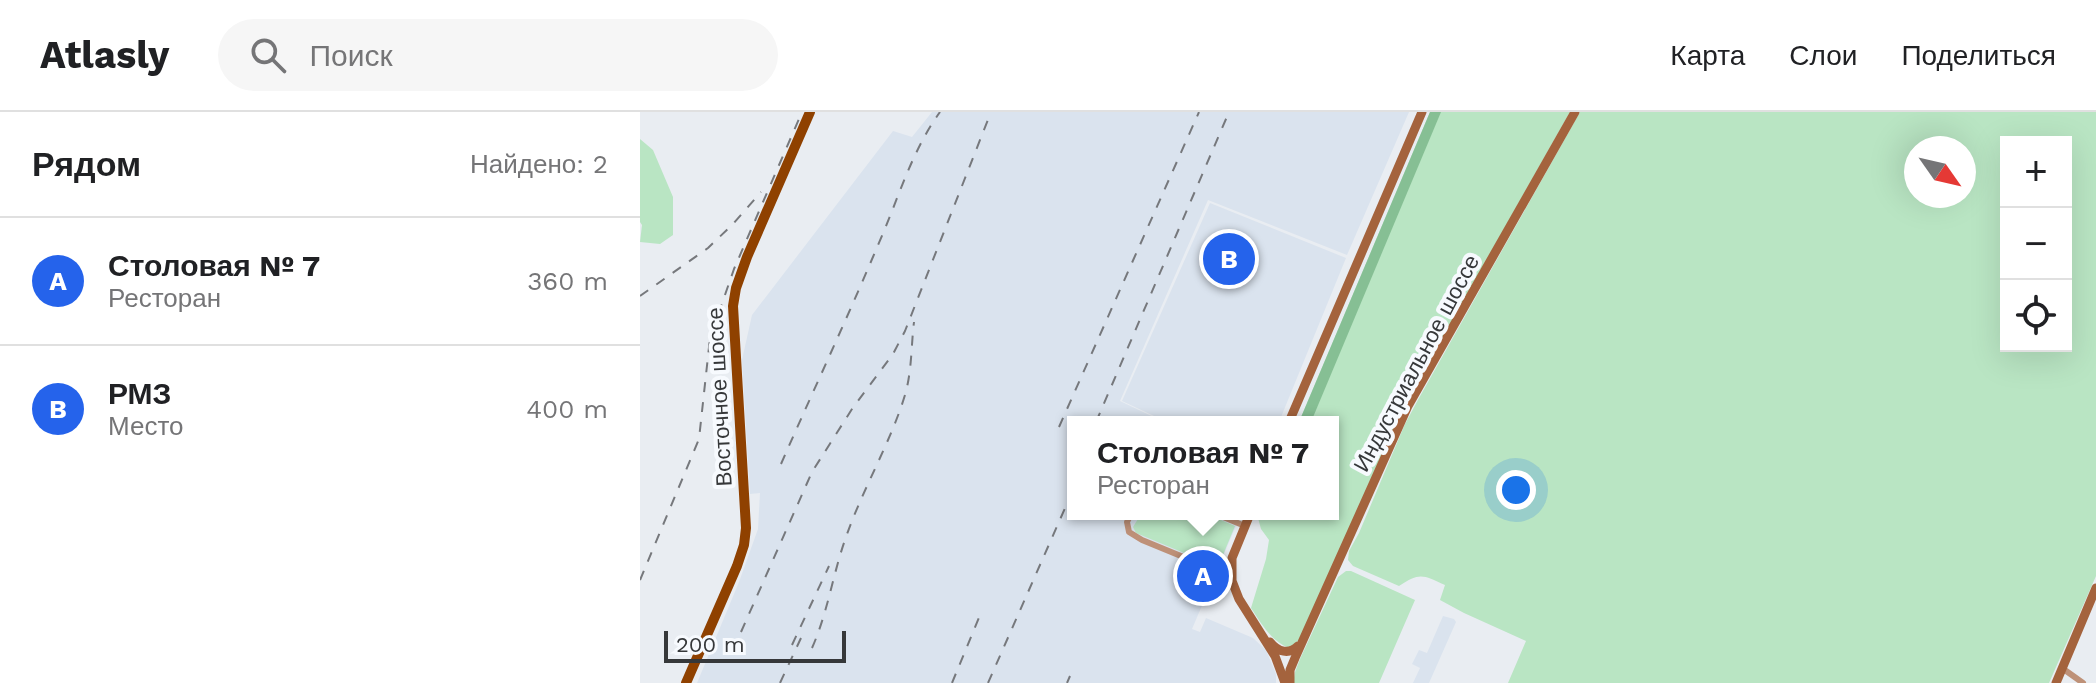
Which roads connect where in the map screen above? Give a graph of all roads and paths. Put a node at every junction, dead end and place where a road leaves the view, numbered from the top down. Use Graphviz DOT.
graph roads {
  1 [pos="810,112"];
  2 [pos="1422,112"];
  3 [pos="1575,112"];
  4 [pos="1292,416"];
  5 [pos="1128,520"];
  6 [pos="1230,520"];
  7 [pos="1248,520"];
  8 [pos="1245,526"];
  9 [pos="1232,577"];
  10 [pos="2096,588"];
  11 [pos="1260,631"];
  12 [pos="1305,639"];
  13 [pos="2062,668"];
  14 [pos="686,683"];
  15 [pos="1288,683"];
  16 [pos="2056,683"];
  17 [pos="2083,683"];
  1 -- 14 [label="main road, Восточное шоссе"];
  2 -- 4 [label="main road"];
  3 -- 12 [label="main road, Индустриальное шоссе"];
  5 -- 9 [label="street"];
  6 -- 8 [label="street"];
  7 -- 8 [label="main road"];
  8 -- 9 [label="main road"];
  9 -- 11 [label="main road, Индустриальное шоссе"];
  10 -- 13 [label="main road"];
  11 -- 12 [label="main road"];
  11 -- 15 [label="main road, Индустриальное шоссе"];
  12 -- 15 [label="main road, Индустриальное шоссе"];
  13 -- 16 [label="main road"];
  13 -- 17 [label="street"];
}
